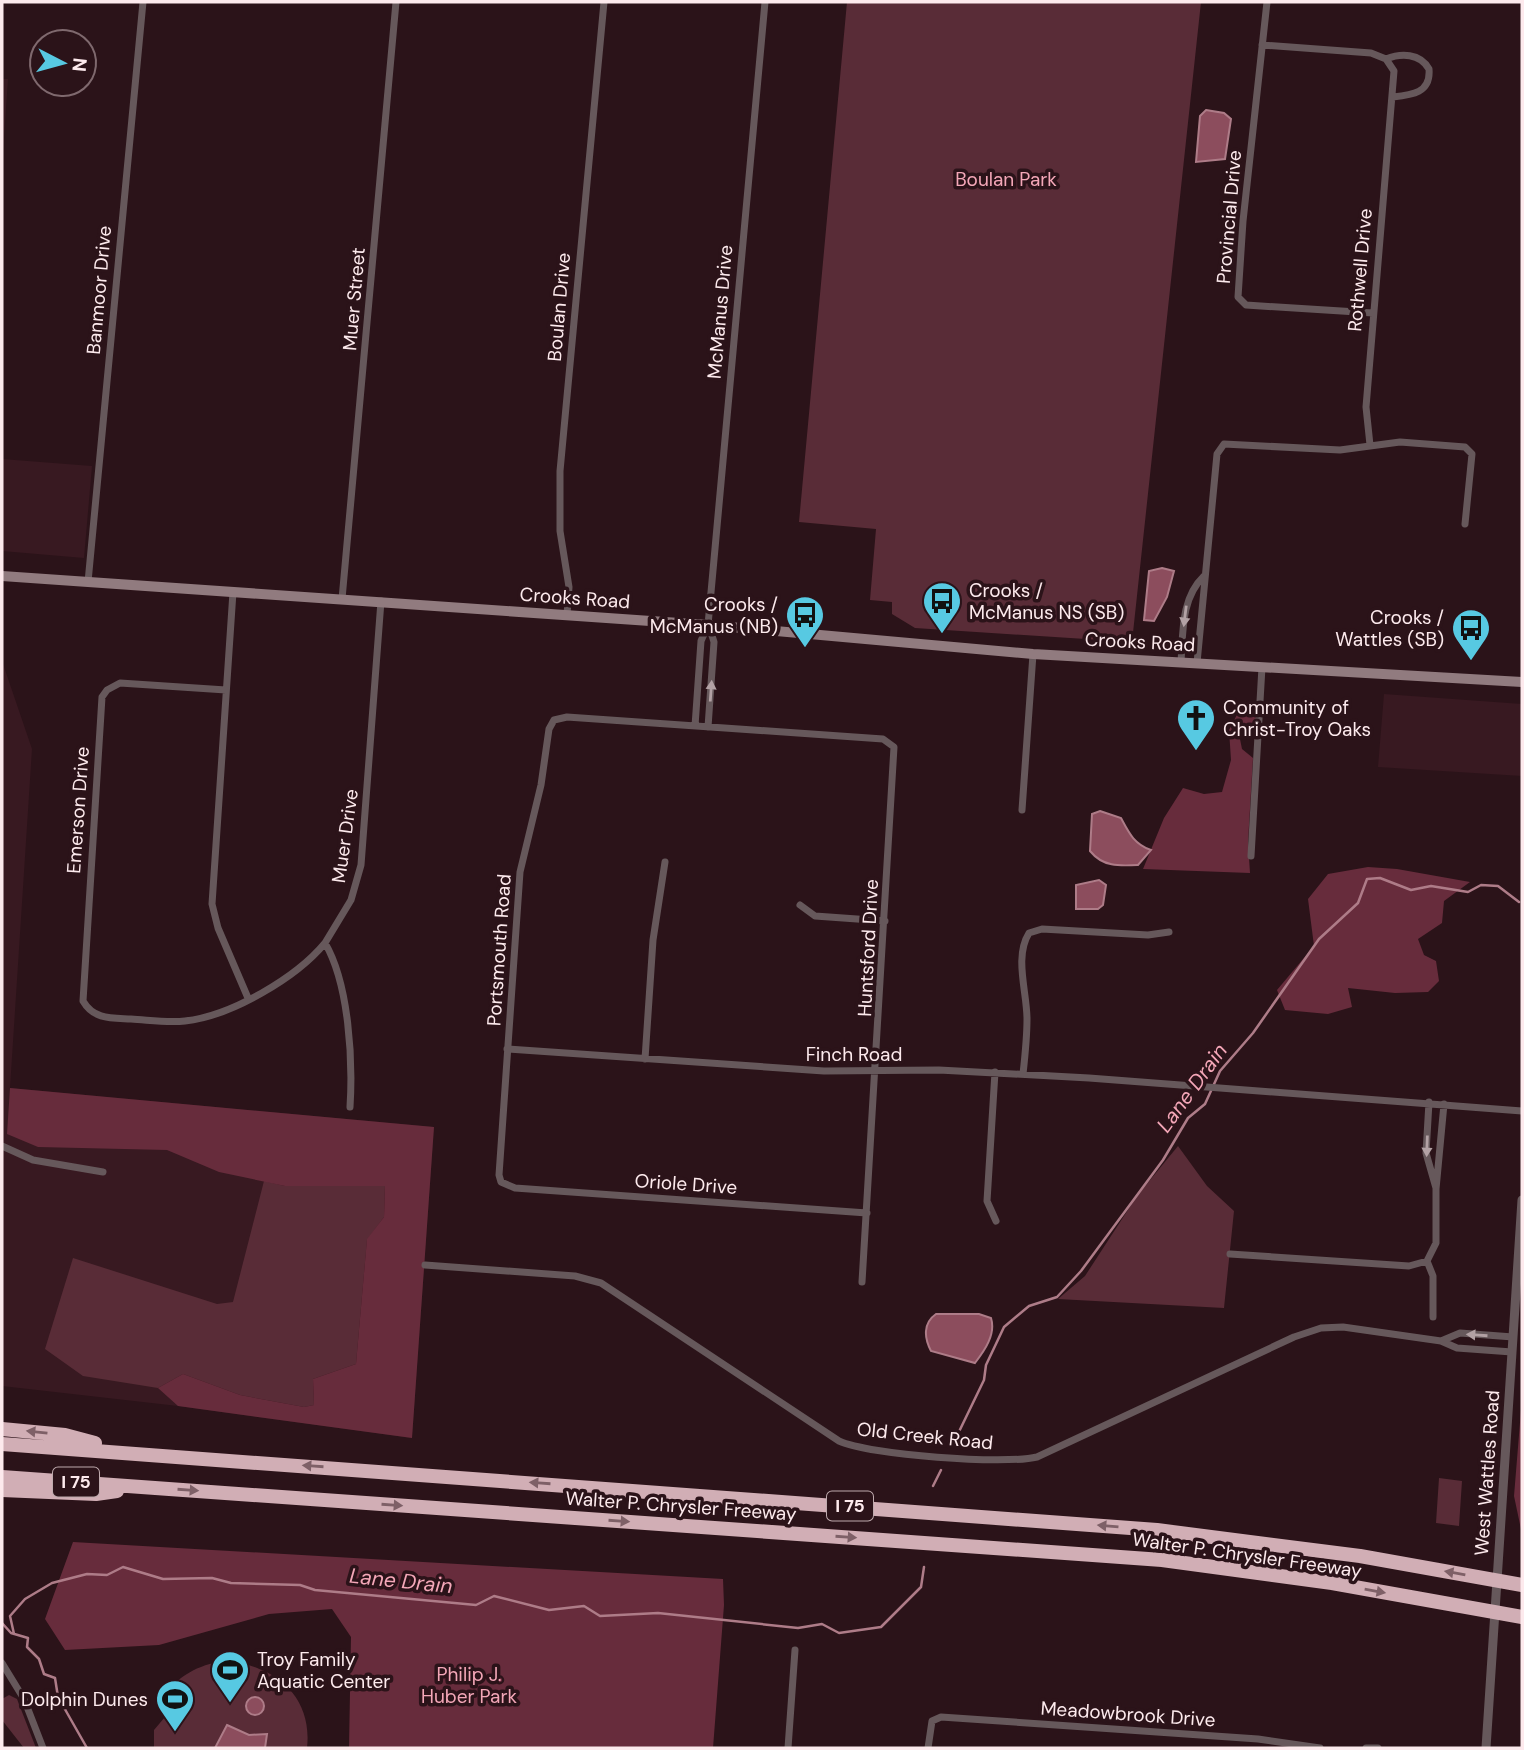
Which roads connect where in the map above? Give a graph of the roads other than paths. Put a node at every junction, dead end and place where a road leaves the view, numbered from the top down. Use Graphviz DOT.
graph roads {
  1 [pos="143,2"];
  2 [pos="396,2"];
  3 [pos="604,2"];
  4 [pos="765,2"];
  5 [pos="1267,2"];
  6 [pos="1262,45"];
  7 [pos="1386,59"];
  8 [pos="1393,97"];
  9 [pos="1373,313"];
  10 [pos="1370,445"];
  11 [pos="1465,524"];
  12 [pos="2,576"];
  13 [pos="1204,576"];
  14 [pos="88,582"];
  15 [pos="233,592"];
  16 [pos="342,599"];
  17 [pos="381,601"];
  18 [pos="567,615"];
  19 [pos="708,625"];
  20 [pos="1033,654"];
  21 [pos="1181,662"];
  22 [pos="1197,663"];
  23 [pos="1262,667"];
  24 [pos="1522,682"];
  25 [pos="226,690"];
  26 [pos="695,726"];
  27 [pos="708,727"];
  28 [pos="1022,810"];
  29 [pos="1251,856"];
  30 [pos="665,862"];
  31 [pos="800,905"];
  32 [pos="885,920"];
  33 [pos="1169,932"];
  34 [pos="325,943"];
  35 [pos="248,998"];
  36 [pos="508,1049"];
  37 [pos="645,1059"];
  38 [pos="877,1070"];
  39 [pos="995,1073"];
  40 [pos="1023,1074"];
  41 [pos="1429,1102"];
  42 [pos="1444,1104"];
  43 [pos="350,1107"];
  44 [pos="1522,1111"];
  45 [pos="2,1146"];
  46 [pos="103,1172"];
  47 [pos="504,1184"];
  48 [pos="1436,1189"];
  49 [pos="1522,1200"];
  50 [pos="867,1213"];
  51 [pos="996,1221"];
  52 [pos="1521,1250"];
  53 [pos="1230,1254"];
  54 [pos="1427,1261"];
  55 [pos="425,1265"];
  56 [pos="1520,1266"];
  57 [pos="862,1282"];
  58 [pos="1433,1317"];
  59 [pos="1513,1337"];
  60 [pos="1441,1341"];
  61 [pos="1512,1352"];
  62 [pos="2,1429"];
  63 [pos="2,1444"];
  64 [pos="120,1451"];
  65 [pos="2,1477"];
  66 [pos="149,1488"];
  67 [pos="2,1490"];
  68 [pos="1522,1585"];
  69 [pos="1522,1617"];
  70 [pos="795,1650"];
  71 [pos="2,1663"];
  72 [pos="43,1748"];
  73 [pos="788,1748"];
  74 [pos="928,1748"];
  75 [pos="1320,1748"];
  76 [pos="1366,1748"];
  77 [pos="1378,1748"];
  78 [pos="1486,1748"];
  1 -- 14 [label="street, Banmoor Drive"];
  2 -- 16 [label="street, Muer Street"];
  3 -- 18 [label="street, Boulan Drive"];
  4 -- 19 [label="street, McManus Drive"];
  5 -- 6 [label="street, Provincial Drive"];
  6 -- 7 [label="street"];
  6 -- 9 [label="street, Provincial Drive"];
  7 -- 8 [label="street, Rothwell Drive"];
  7 -- 8 [label="street"];
  8 -- 9 [label="street, Rothwell Drive"];
  9 -- 10 [label="street, Rothwell Drive"];
  10 -- 11 [label="street"];
  10 -- 13 [label="street"];
  12 -- 14 [label="main road, Crooks Road"];
  13 -- 21 [label="street, one-way"];
  13 -- 22 [label="street"];
  14 -- 15 [label="main road, Crooks Road"];
  15 -- 16 [label="main road, Crooks Road"];
  15 -- 25 [label="street"];
  16 -- 17 [label="main road, Crooks Road"];
  17 -- 18 [label="main road, Crooks Road"];
  17 -- 34 [label="street, Muer Drive"];
  18 -- 19 [label="main road, Crooks Road"];
  19 -- 20 [label="main road, Crooks Road"];
  19 -- 26 [label="street"];
  27 -- 19 [label="street, one-way"];
  20 -- 21 [label="main road, Crooks Road"];
  20 -- 28 [label="street"];
  21 -- 22 [label="main road, Crooks Road"];
  22 -- 23 [label="main road, Crooks Road"];
  23 -- 24 [label="main road, Crooks Road"];
  23 -- 29 [label="street"];
  25 -- 35 [label="street"];
  25 -- 35 [label="street, Emerson Drive"];
  26 -- 27 [label="street"];
  26 -- 36 [label="street, Portsmouth Road"];
  27 -- 32 [label="street, Huntsford Drive"];
  30 -- 37 [label="street"];
  31 -- 32 [label="street"];
  32 -- 38 [label="street, Huntsford Drive"];
  33 -- 40 [label="street"];
  34 -- 35 [label="street, Muer Drive"];
  34 -- 43 [label="street"];
  36 -- 37 [label="street, Finch Road"];
  36 -- 47 [label="street, Portsmouth Road"];
  37 -- 38 [label="street, Finch Road"];
  38 -- 39 [label="street, Finch Road"];
  38 -- 50 [label="street, Huntsford Drive"];
  39 -- 40 [label="street, Finch Road"];
  39 -- 51 [label="street"];
  40 -- 41 [label="street, Finch Road"];
  41 -- 42 [label="street, Finch Road"];
  41 -- 48 [label="street, one-way"];
  42 -- 44 [label="street, Finch Road"];
  42 -- 48 [label="street"];
  45 -- 46 [label="street"];
  47 -- 50 [label="street, Oriole Drive"];
  48 -- 54 [label="street"];
  49 -- 52 [label="street, West Wattles Road"];
  50 -- 57 [label="street, Huntsford Drive"];
  52 -- 56 [label="street, West Wattles Road"];
  53 -- 54 [label="street"];
  54 -- 58 [label="street"];
  55 -- 60 [label="street, Old Creek Road"];
  56 -- 59 [label="street, West Wattles Road"];
  59 -- 60 [label="street, Old Creek Road, one-way"];
  59 -- 61 [label="street, West Wattles Road"];
  60 -- 61 [label="street, Old Creek Road"];
  61 -- 78 [label="street, West Wattles Road"];
  64 -- 62 [label="highway, one-way"];
  63 -- 64 [label="highway, Walter P. Chrysler Freeway / I 75"];
  68 -- 64 [label="highway, Walter P. Chrysler Freeway / I 75, one-way"];
  65 -- 66 [label="highway, Walter P. Chrysler Freeway / I 75"];
  66 -- 67 [label="highway"];
  66 -- 69 [label="highway, Walter P. Chrysler Freeway / I 75, one-way"];
  70 -- 73 [label="street"];
  71 -- 72 [label="street"];
  74 -- 75 [label="street, Meadowbrook Drive"];
  76 -- 77 [label="street"];
}
